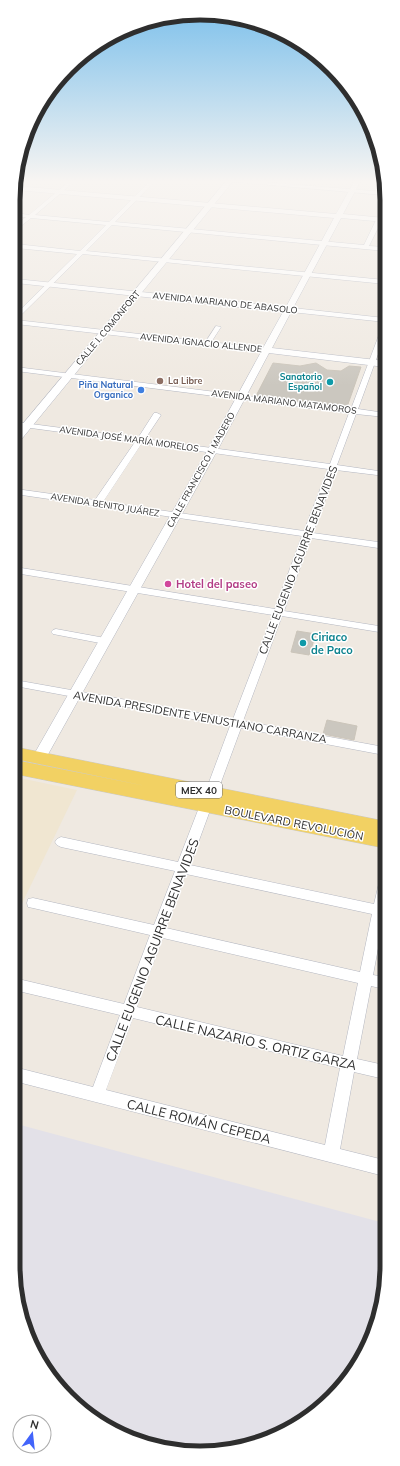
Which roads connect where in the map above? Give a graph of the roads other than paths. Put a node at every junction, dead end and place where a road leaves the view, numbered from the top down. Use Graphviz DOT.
graph roads {
  1 [pos="43,248"];
  2 [pos="86,248"];
  3 [pos="174,248"];
  4 [pos="322,248"];
  5 [pos="82,252"];
  6 [pos="164,261"];
  7 [pos="307,275"];
  8 [pos="20,281"];
  9 [pos="380,282"];
  10 [pos="49,285"];
  11 [pos="136,294"];
  12 [pos="288,310"];
  13 [pos="20,314"];
  14 [pos="380,319"];
  15 [pos="20,322"];
  16 [pos="218,327"];
  17 [pos="105,332"];
  18 [pos="380,341"];
  19 [pos="208,344"];
  20 [pos="266,350"];
  21 [pos="372,362"];
  22 [pos="380,363"];
  23 [pos="20,370"];
  24 [pos="68,376"];
  25 [pos="241,397"];
  26 [pos="354,411"];
  27 [pos="380,414"];
  28 [pos="157,415"];
  29 [pos="20,424"];
  30 [pos="27,425"];
  31 [pos="20,434"];
  32 [pos="140,441"];
  33 [pos="212,450"];
  34 [pos="333,467"];
  35 [pos="380,473"];
  36 [pos="20,492"];
  37 [pos="97,504"];
  38 [pos="176,516"];
  39 [pos="307,535"];
  40 [pos="380,545"];
  41 [pos="20,571"];
  42 [pos="134,589"];
  43 [pos="278,613"];
  44 [pos="380,629"];
  45 [pos="56,632"];
  46 [pos="105,641"];
  47 [pos="20,684"];
  48 [pos="76,694"];
  49 [pos="237,724"];
  50 [pos="380,750"];
  51 [pos="20,754"];
  52 [pos="39,758"];
  53 [pos="20,768"];
  54 [pos="208,799"];
  55 [pos="380,827"];
  56 [pos="380,840"];
  57 [pos="62,842"];
  58 [pos="182,869"];
  59 [pos="33,902"];
  60 [pos="380,911"];
  61 [pos="380,915"];
  62 [pos="159,931"];
  63 [pos="365,979"];
  64 [pos="380,983"];
  65 [pos="20,985"];
  66 [pos="129,1011"];
  67 [pos="349,1064"];
  68 [pos="380,1071"];
  69 [pos="20,1076"];
  70 [pos="97,1095"];
  71 [pos="331,1154"];
  72 [pos="380,1167"];
  1 -- 5 [label="street"];
  2 -- 5 [label="street"];
  3 -- 6 [label="main road, CALLE I. COMONFORT"];
  4 -- 7 [label="street, CALLE FRANCISCO I. MADERO"];
  5 -- 6 [label="street"];
  5 -- 10 [label="street"];
  6 -- 7 [label="street"];
  6 -- 11 [label="main road, CALLE I. COMONFORT"];
  7 -- 9 [label="street"];
  7 -- 12 [label="street, CALLE FRANCISCO I. MADERO"];
  8 -- 10 [label="street, AVENIDA MARIANO DE ABASOLO"];
  10 -- 11 [label="street, AVENIDA MARIANO DE ABASOLO"];
  10 -- 13 [label="street"];
  11 -- 12 [label="street, AVENIDA MARIANO DE ABASOLO"];
  11 -- 17 [label="main road, CALLE I. COMONFORT"];
  12 -- 14 [label="street, AVENIDA MARIANO DE ABASOLO"];
  12 -- 20 [label="street, CALLE FRANCISCO I. MADERO"];
  15 -- 17 [label="street, AVENIDA IGNACIO ALLENDE"];
  16 -- 19 [label="street"];
  17 -- 19 [label="street, AVENIDA IGNACIO ALLENDE"];
  17 -- 24 [label="main road, CALLE I. COMONFORT"];
  18 -- 21 [label="street, CALLE EUGENIO AGUIRRE BENAVIDES"];
  19 -- 20 [label="street, AVENIDA IGNACIO ALLENDE"];
  20 -- 21 [label="street, AVENIDA IGNACIO ALLENDE"];
  20 -- 25 [label="street, CALLE FRANCISCO I. MADERO"];
  21 -- 22 [label="street, AVENIDA IGNACIO ALLENDE"];
  21 -- 26 [label="street, CALLE EUGENIO AGUIRRE BENAVIDES"];
  23 -- 24 [label="street, AVENIDA MARIANO MATAMOROS"];
  24 -- 25 [label="street, AVENIDA MARIANO MATAMOROS"];
  24 -- 30 [label="main road, CALLE I. COMONFORT"];
  25 -- 26 [label="street, AVENIDA MARIANO MATAMOROS"];
  25 -- 33 [label="street, CALLE FRANCISCO I. MADERO"];
  26 -- 27 [label="street, AVENIDA MARIANO MATAMOROS"];
  26 -- 34 [label="street, CALLE EUGENIO AGUIRRE BENAVIDES"];
  28 -- 32 [label="street"];
  29 -- 30 [label="street, AVENIDA JOSÉ MARÍA MORELOS"];
  30 -- 31 [label="main road, CALLE I. COMONFORT"];
  30 -- 32 [label="street, AVENIDA JOSÉ MARÍA MORELOS"];
  32 -- 33 [label="street, AVENIDA JOSÉ MARÍA MORELOS"];
  32 -- 37 [label="street"];
  33 -- 34 [label="street, AVENIDA JOSÉ MARÍA MORELOS"];
  33 -- 38 [label="street, CALLE FRANCISCO I. MADERO"];
  34 -- 35 [label="street, AVENIDA JOSÉ MARÍA MORELOS"];
  34 -- 39 [label="street, CALLE EUGENIO AGUIRRE BENAVIDES"];
  36 -- 37 [label="street, AVENIDA BENITO JUÁREZ"];
  37 -- 38 [label="street, AVENIDA BENITO JUÁREZ"];
  38 -- 39 [label="street, AVENIDA BENITO JUÁREZ"];
  38 -- 42 [label="street, CALLE FRANCISCO I. MADERO"];
  39 -- 40 [label="street, AVENIDA BENITO JUÁREZ"];
  39 -- 43 [label="street, CALLE EUGENIO AGUIRRE BENAVIDES"];
  41 -- 42 [label="street"];
  42 -- 43 [label="street"];
  42 -- 46 [label="street, CALLE FRANCISCO I. MADERO"];
  43 -- 44 [label="street"];
  43 -- 49 [label="street, CALLE EUGENIO AGUIRRE BENAVIDES"];
  45 -- 46 [label="street"];
  46 -- 48 [label="street, CALLE FRANCISCO I. MADERO"];
  47 -- 48 [label="street, AVENIDA PRESIDENTE VENUSTIANO CARRANZA"];
  48 -- 49 [label="street, AVENIDA PRESIDENTE VENUSTIANO CARRANZA"];
  48 -- 52 [label="street, CALLE FRANCISCO I. MADERO"];
  49 -- 50 [label="street, AVENIDA PRESIDENTE VENUSTIANO CARRANZA"];
  49 -- 54 [label="street, CALLE EUGENIO AGUIRRE BENAVIDES"];
  51 -- 52 [label="main road, MEX 40"];
  52 -- 54 [label="main road, MEX 40"];
  53 -- 54 [label="main road, BOULEVARD REVOLUCIÓN / MEX 40"];
  54 -- 55 [label="main road, MEX 40"];
  54 -- 56 [label="main road, BOULEVARD REVOLUCIÓN / MEX 40"];
  54 -- 58 [label="street, CALLE EUGENIO AGUIRRE BENAVIDES"];
  57 -- 58 [label="street"];
  58 -- 60 [label="street"];
  58 -- 62 [label="street, CALLE EUGENIO AGUIRRE BENAVIDES"];
  59 -- 62 [label="street"];
  61 -- 63 [label="street"];
  62 -- 63 [label="street"];
  62 -- 66 [label="street, CALLE EUGENIO AGUIRRE BENAVIDES"];
  63 -- 64 [label="street"];
  63 -- 67 [label="street"];
  65 -- 66 [label="street, CALLE NAZARIO S. ORTIZ GARZA"];
  66 -- 67 [label="street, CALLE NAZARIO S. ORTIZ GARZA"];
  66 -- 70 [label="street, CALLE EUGENIO AGUIRRE BENAVIDES"];
  67 -- 68 [label="street, CALLE NAZARIO S. ORTIZ GARZA"];
  67 -- 71 [label="street"];
  69 -- 70 [label="street, CALLE ROMÁN CEPEDA"];
  70 -- 71 [label="street, CALLE ROMÁN CEPEDA"];
  71 -- 72 [label="street, CALLE ROMÁN CEPEDA"];
}
